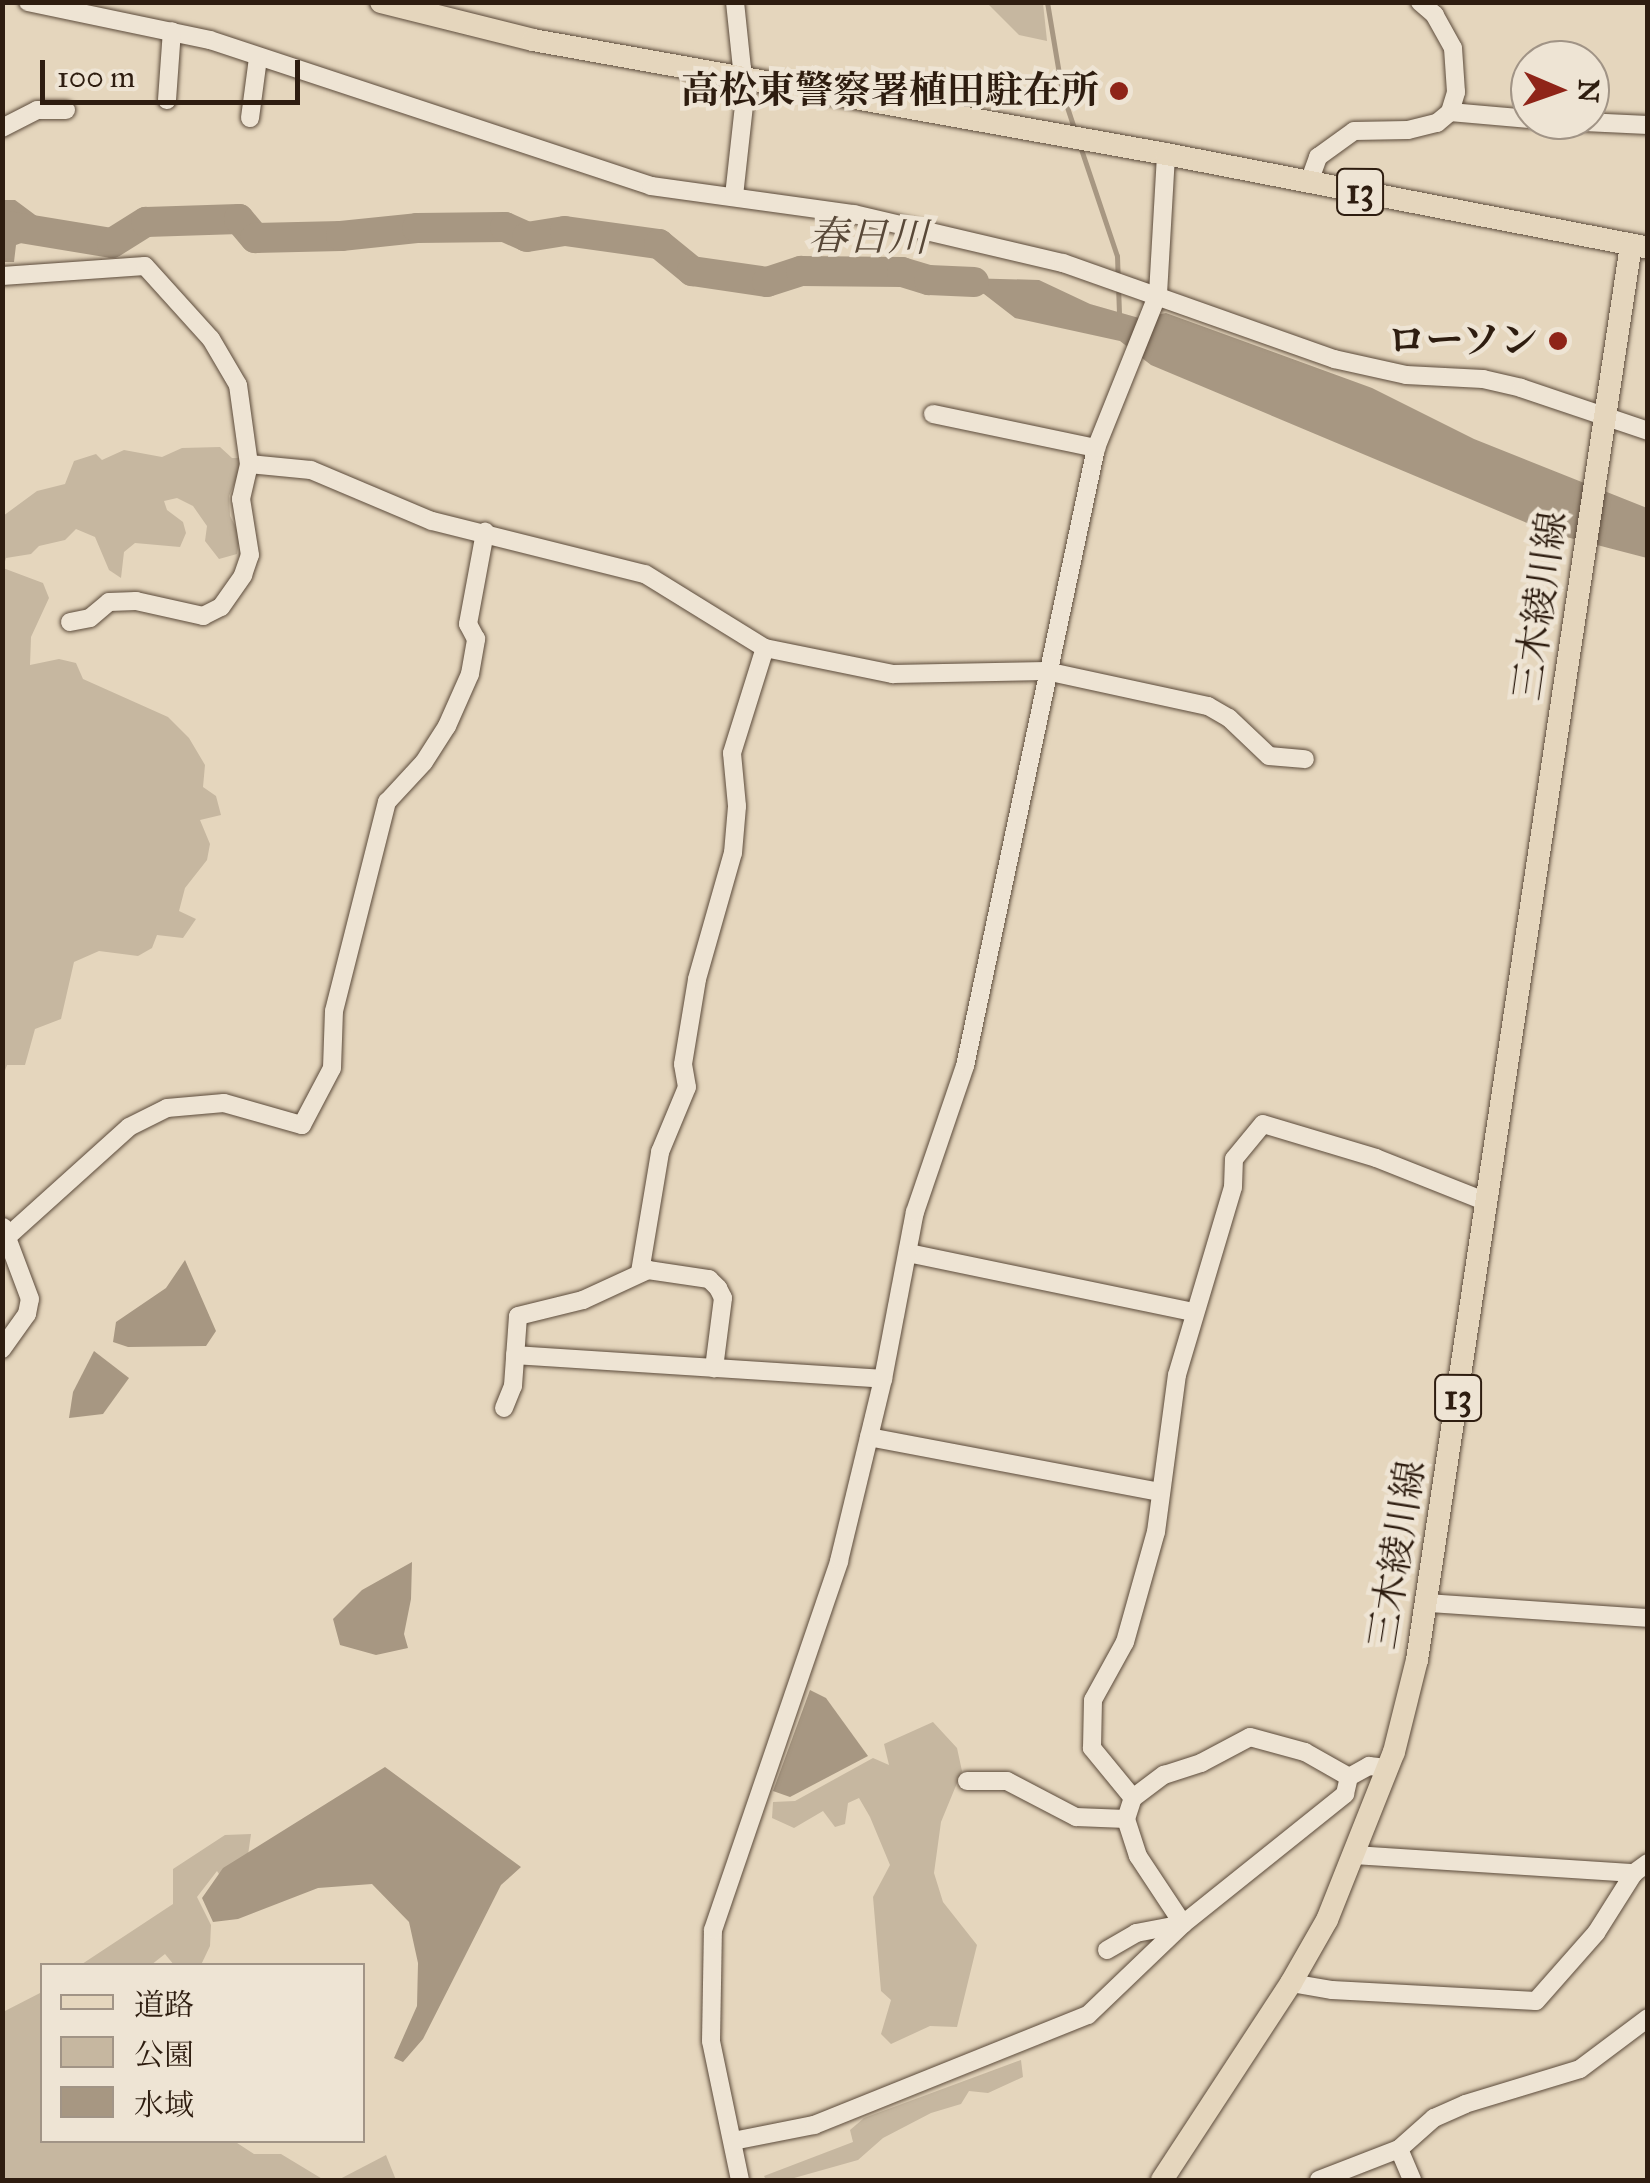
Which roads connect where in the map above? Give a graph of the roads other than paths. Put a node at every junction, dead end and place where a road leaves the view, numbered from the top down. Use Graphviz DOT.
graph roads {
  1 [pos="28,2"];
  2 [pos="381,2"];
  3 [pos="735,2"];
  4 [pos="1420,2"];
  5 [pos="110,10"];
  6 [pos="172,31"];
  7 [pos="258,58"];
  8 [pos="745,79"];
  9 [pos="167,100"];
  10 [pos="66,110"];
  11 [pos="1450,112"];
  12 [pos="1510,117"];
  13 [pos="250,118"];
  14 [pos="1610,123"];
  15 [pos="1648,124"];
  16 [pos="2,128"];
  17 [pos="1166,154"];
  18 [pos="1309,182"];
  19 [pos="734,196"];
  20 [pos="1639,247"];
  21 [pos="2,276"];
  22 [pos="1156,298"];
  23 [pos="933,414"];
  24 [pos="1603,418"];
  25 [pos="1648,432"];
  26 [pos="1096,448"];
  27 [pos="249,464"];
  28 [pos="485,532"];
  29 [pos="70,622"];
  30 [pos="765,648"];
  31 [pos="1046,671"];
  32 [pos="1306,759"];
  33 [pos="1487,1202"];
  34 [pos="4,1232"];
  35 [pos="908,1253"];
  36 [pos="640,1272"];
  37 [pos="1192,1312"];
  38 [pos="2,1349"];
  39 [pos="515,1356"];
  40 [pos="714,1368"];
  41 [pos="884,1379"];
  42 [pos="504,1408"];
  43 [pos="869,1437"];
  44 [pos="1161,1492"];
  45 [pos="1428,1603"];
  46 [pos="1648,1618"];
  47 [pos="1387,1768"];
  48 [pos="1349,1777"];
  49 [pos="967,1781"];
  50 [pos="1133,1798"];
  51 [pos="1126,1819"];
  52 [pos="1354,1855"];
  53 [pos="1641,1868"];
  54 [pos="1184,1924"];
  55 [pos="1106,1950"];
  56 [pos="1292,1983"];
  57 [pos="1648,2018"];
  58 [pos="733,2142"];
  59 [pos="1399,2150"];
  60 [pos="740,2180"];
  61 [pos="1162,2180"];
  62 [pos="1319,2180"];
  63 [pos="1412,2180"];
  1 -- 5 [label="street"];
  2 -- 8 [label="main road, 三木綾川線 / 13"];
  3 -- 8 [label="street"];
  4 -- 11 [label="street"];
  5 -- 6 [label="street"];
  6 -- 7 [label="street"];
  6 -- 9 [label="street"];
  7 -- 13 [label="street"];
  7 -- 19 [label="street"];
  8 -- 17 [label="main road, 三木綾川線 / 13"];
  8 -- 19 [label="street"];
  10 -- 16 [label="street"];
  11 -- 12 [label="street"];
  11 -- 18 [label="street"];
  14 -- 15 [label="street"];
  17 -- 18 [label="main road, 三木綾川線 / 13"];
  17 -- 22 [label="street"];
  18 -- 20 [label="main road, 三木綾川線 / 13"];
  19 -- 22 [label="street"];
  20 -- 24 [label="main road, 三木綾川線 / 13"];
  21 -- 27 [label="street"];
  22 -- 24 [label="street"];
  22 -- 26 [label="street"];
  23 -- 26 [label="street"];
  24 -- 25 [label="street"];
  24 -- 33 [label="main road, 三木綾川線 / 13"];
  26 -- 31 [label="street"];
  27 -- 28 [label="street"];
  27 -- 29 [label="street"];
  28 -- 30 [label="street"];
  28 -- 34 [label="street"];
  30 -- 31 [label="street"];
  30 -- 36 [label="street"];
  31 -- 32 [label="street"];
  31 -- 35 [label="street"];
  33 -- 37 [label="street"];
  33 -- 45 [label="main road, 三木綾川線 / 13"];
  34 -- 38 [label="street"];
  35 -- 37 [label="street"];
  35 -- 41 [label="street"];
  36 -- 39 [label="street"];
  36 -- 40 [label="street"];
  37 -- 44 [label="street"];
  39 -- 40 [label="street"];
  39 -- 42 [label="street"];
  40 -- 41 [label="street"];
  41 -- 43 [label="street"];
  43 -- 44 [label="street"];
  43 -- 58 [label="street"];
  44 -- 50 [label="street"];
  45 -- 46 [label="street"];
  45 -- 47 [label="main road, 三木綾川線 / 13"];
  47 -- 48 [label="street"];
  47 -- 52 [label="main road, 三木綾川線 / 13"];
  48 -- 50 [label="street"];
  48 -- 54 [label="street"];
  49 -- 51 [label="street"];
  50 -- 51 [label="street"];
  51 -- 54 [label="street"];
  52 -- 53 [label="street"];
  52 -- 56 [label="main road, 三木綾川線 / 13"];
  53 -- 56 [label="street"];
  54 -- 55 [label="street"];
  54 -- 58 [label="street"];
  56 -- 61 [label="main road, 三木綾川線 / 13"];
  57 -- 59 [label="street"];
  58 -- 60 [label="street"];
  59 -- 62 [label="street"];
  59 -- 63 [label="street"];
}
